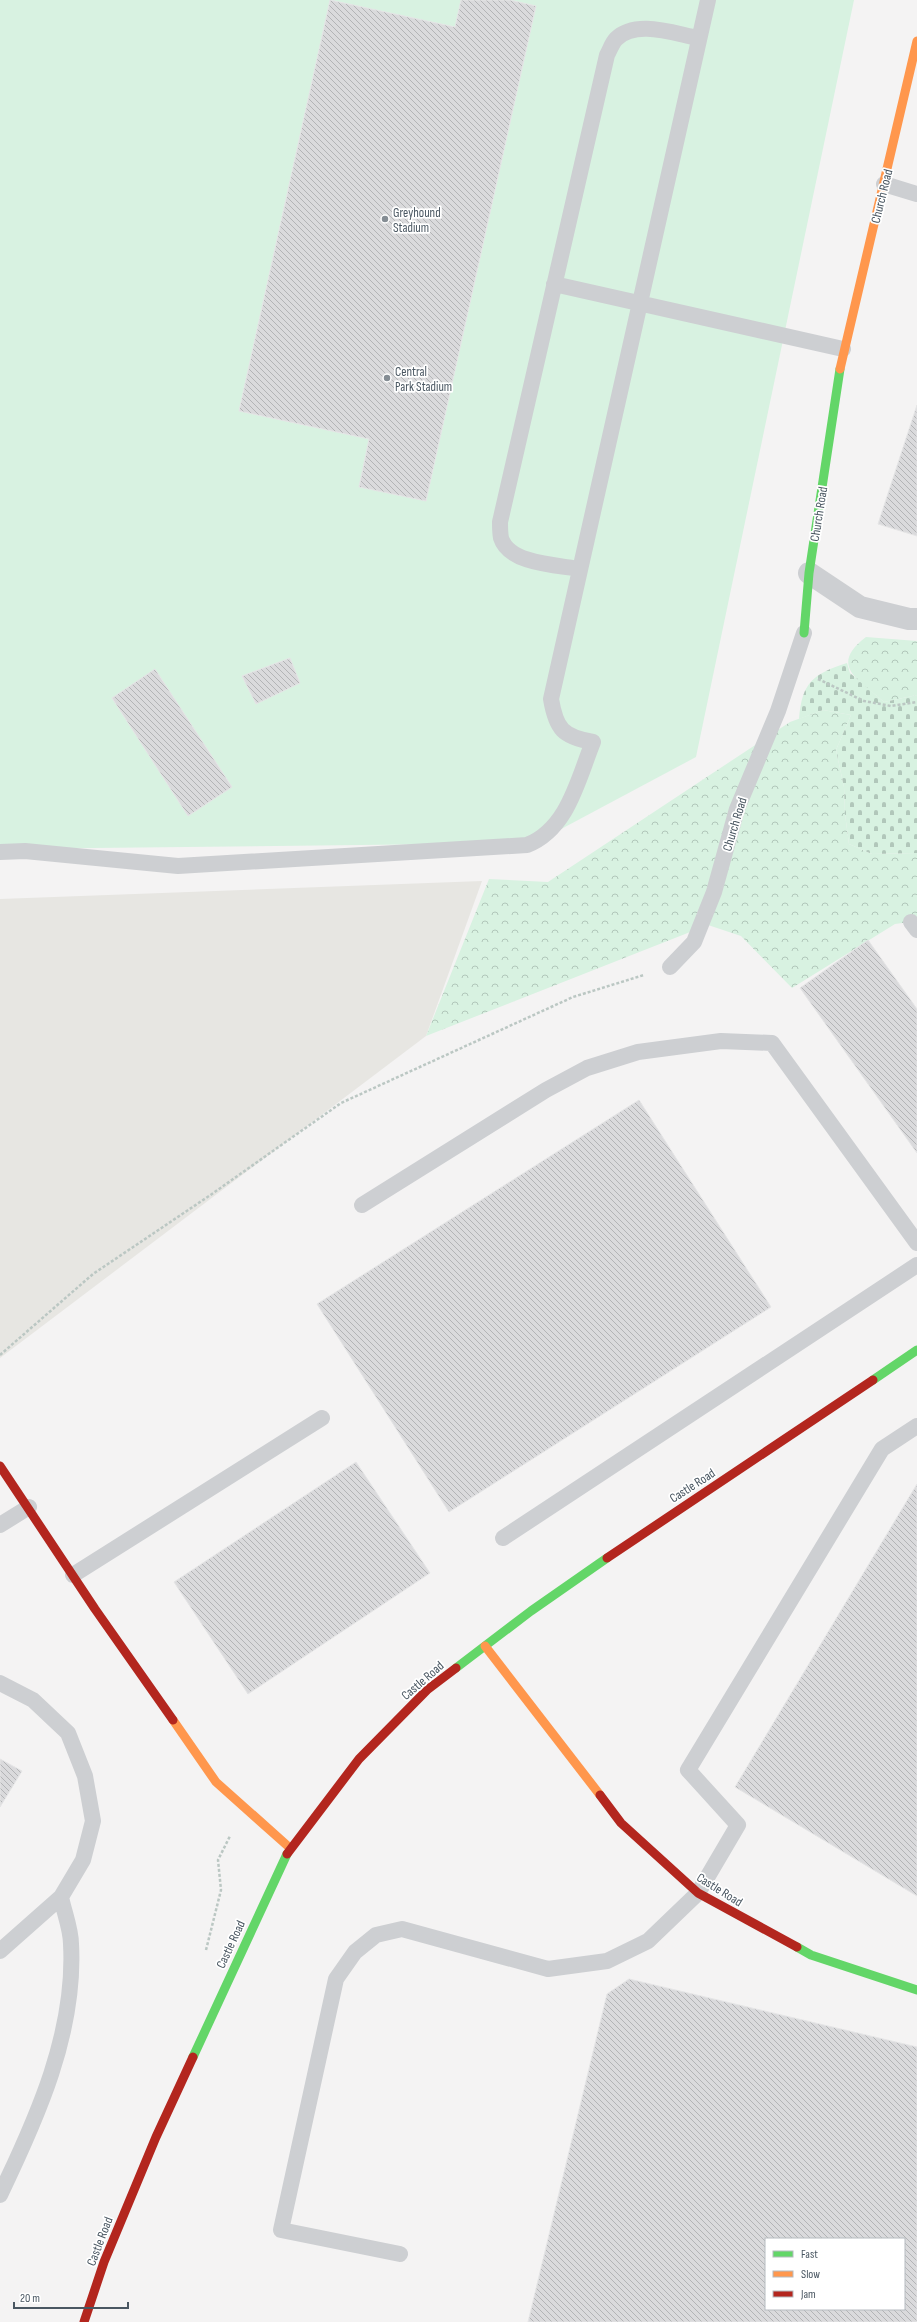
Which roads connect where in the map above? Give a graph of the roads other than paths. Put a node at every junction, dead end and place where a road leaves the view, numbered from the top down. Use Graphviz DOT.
graph roads {
  1 [pos="708,0"];
  2 [pos="699,38"];
  3 [pos="917,41"];
  4 [pos="884,184"];
  5 [pos="917,194"];
  6 [pos="554,284"];
  7 [pos="638,303"];
  8 [pos="843,349"];
  9 [pos="580,569"];
  10 [pos="809,573"];
  11 [pos="917,619"];
  12 [pos="804,633"];
  13 [pos="0,852"];
  14 [pos="670,967"];
  15 [pos="362,1205"];
  16 [pos="917,1243"];
  17 [pos="917,1265"];
  18 [pos="917,1350"];
  19 [pos="322,1418"];
  20 [pos="917,1426"];
  21 [pos="0,1466"];
  22 [pos="30,1507"];
  23 [pos="0,1525"];
  24 [pos="503,1538"];
  25 [pos="73,1575"];
  26 [pos="485,1646"];
  27 [pos="0,1683"];
  28 [pos="290,1848"];
  29 [pos="698,1893"];
  30 [pos="61,1897"];
  31 [pos="0,1951"];
  32 [pos="917,1990"];
  33 [pos="0,2195"];
  34 [pos="400,2254"];
  35 [pos="89,2312"];
  36 [pos="84,2322"];
  37 [pos="89,2322"];
  1 -- 2 [label="lane"];
  2 -- 6 [label="lane"];
  2 -- 7 [label="lane"];
  3 -- 4 [label="street, Church Road"];
  4 -- 5 [label="lane"];
  4 -- 8 [label="street, Church Road"];
  6 -- 7 [label="lane"];
  6 -- 9 [label="lane"];
  7 -- 8 [label="lane"];
  7 -- 9 [label="lane"];
  8 -- 10 [label="street, Church Road"];
  9 -- 13 [label="lane"];
  10 -- 11 [label="street"];
  10 -- 12 [label="street, Church Road"];
  12 -- 14 [label="lane, Church Road"];
  15 -- 16 [label="lane"];
  17 -- 24 [label="lane"];
  18 -- 26 [label="street, Castle Road"];
  19 -- 25 [label="lane"];
  20 -- 29 [label="lane"];
  21 -- 22 [label="street"];
  22 -- 23 [label="lane"];
  22 -- 25 [label="street"];
  25 -- 28 [label="street"];
  26 -- 28 [label="street, Castle Road"];
  26 -- 29 [label="street, Castle Road"];
  27 -- 30 [label="lane"];
  28 -- 35 [label="street, Castle Road"];
  29 -- 32 [label="street, Castle Road"];
  29 -- 34 [label="lane"];
  30 -- 31 [label="lane"];
  30 -- 33 [label="lane"];
  35 -- 36 [label="street, Castle Road"];
  35 -- 37 [label="street, Castle Road"];
}
